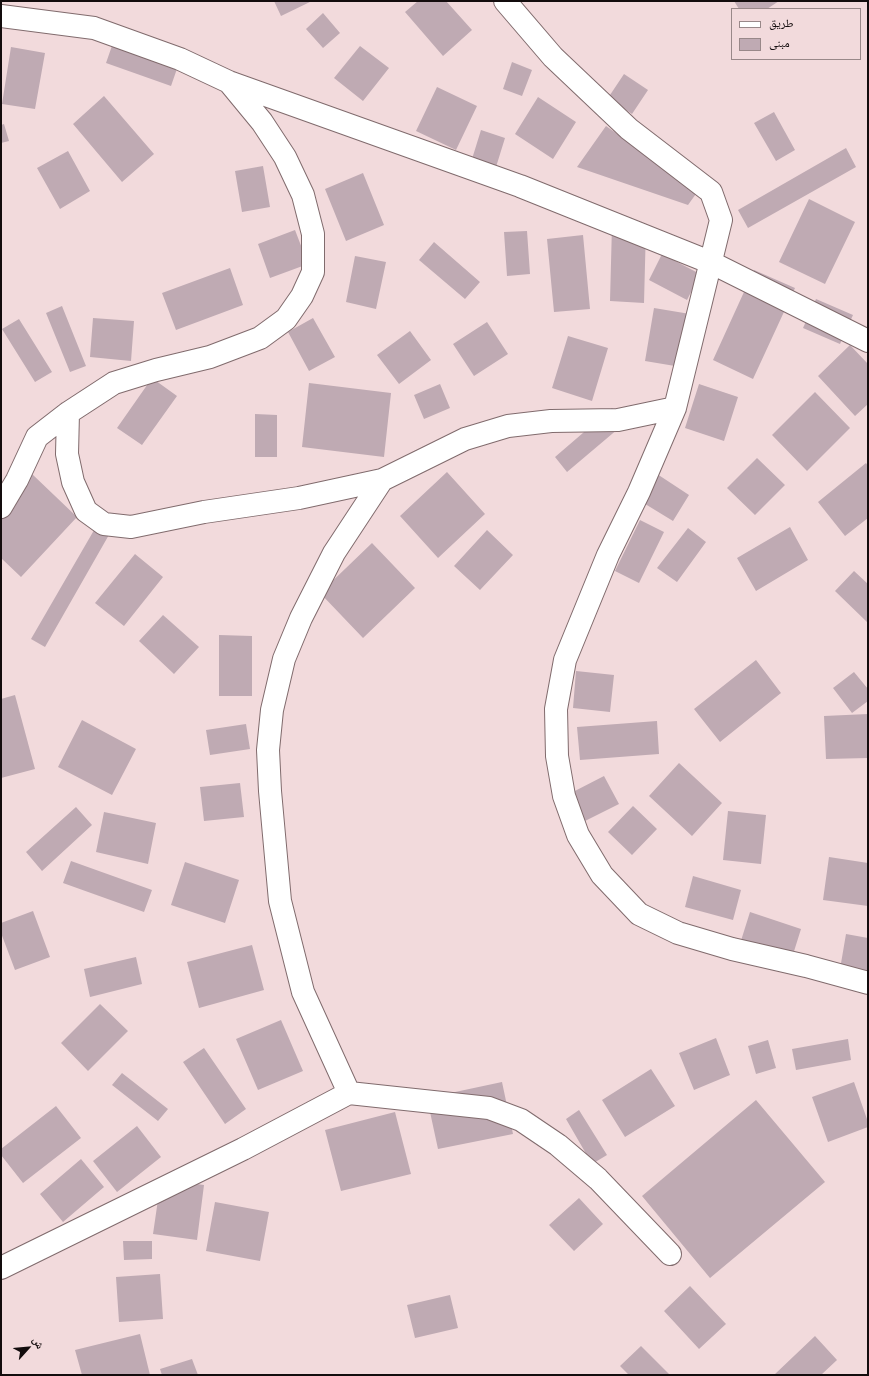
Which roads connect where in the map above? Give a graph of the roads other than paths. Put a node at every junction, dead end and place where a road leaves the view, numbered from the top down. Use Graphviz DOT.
graph roads {
  1 [pos="505,1"];
  2 [pos="1,16"];
  3 [pos="229,82"];
  4 [pos="712,263"];
  5 [pos="868,341"];
  6 [pos="675,408"];
  7 [pos="68,413"];
  8 [pos="382,480"];
  9 [pos="1,507"];
  10 [pos="868,983"];
  11 [pos="349,1093"];
  12 [pos="670,1254"];
  13 [pos="1,1268"];
  1 -- 4 [label="street"];
  2 -- 3 [label="street"];
  3 -- 4 [label="street"];
  3 -- 7 [label="street"];
  4 -- 5 [label="street"];
  4 -- 6 [label="street"];
  6 -- 8 [label="street"];
  6 -- 10 [label="street"];
  7 -- 8 [label="street"];
  7 -- 9 [label="street"];
  8 -- 11 [label="street"];
  11 -- 12 [label="street"];
  11 -- 13 [label="street"];
}
